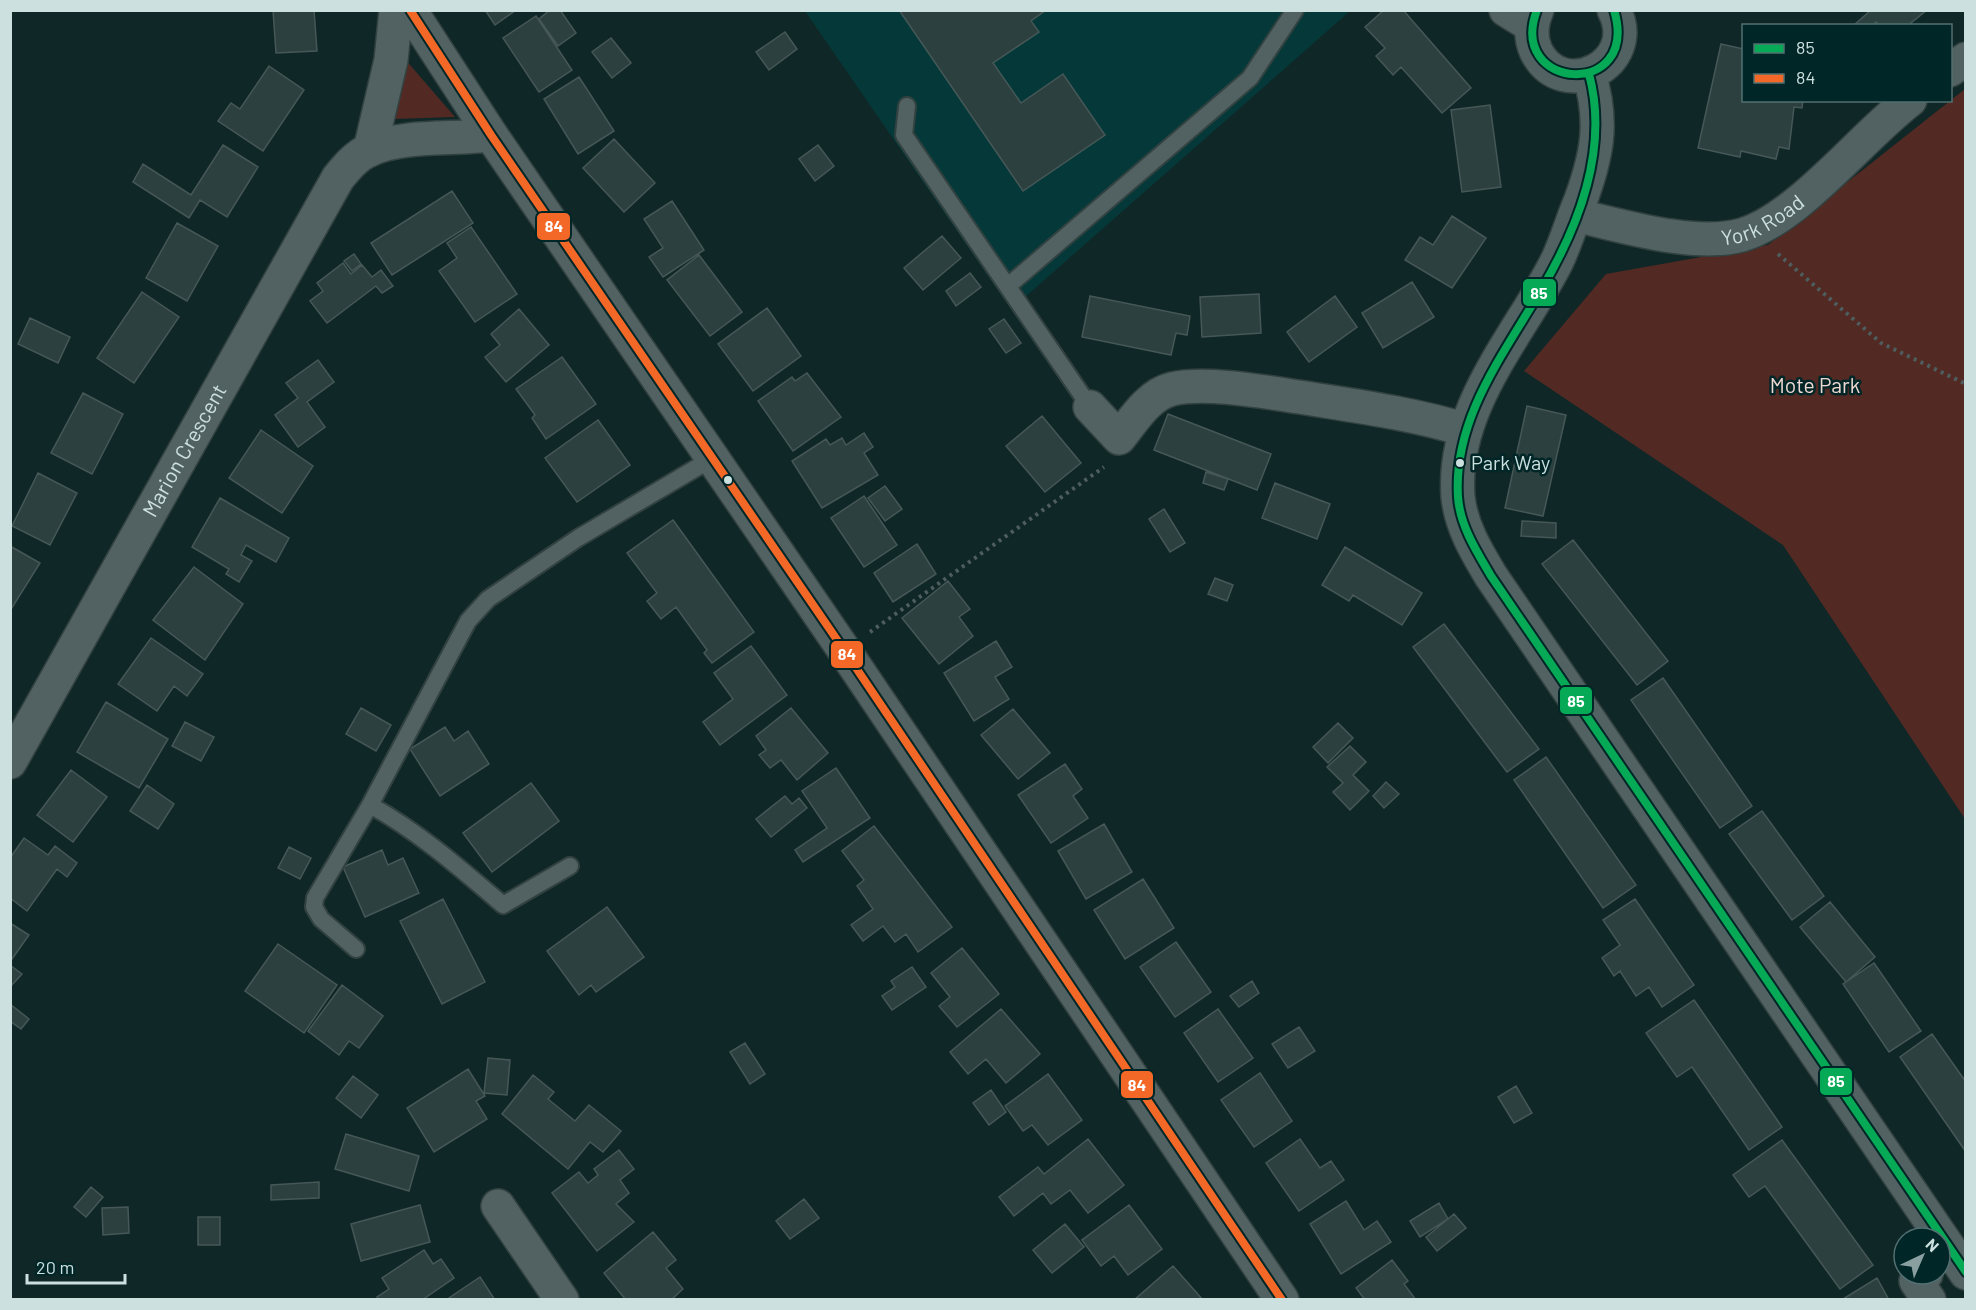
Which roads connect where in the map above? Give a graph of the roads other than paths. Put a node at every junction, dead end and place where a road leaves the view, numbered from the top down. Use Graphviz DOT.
graph roads {
  1 [pos="396,10"];
  2 [pos="410,10"];
  3 [pos="1295,10"];
  4 [pos="1614,10"];
  5 [pos="1525,16"];
  6 [pos="1965,59"];
  7 [pos="1952,69"];
  8 [pos="1589,74"];
  9 [pos="1908,102"];
  10 [pos="907,106"];
  11 [pos="491,135"];
  12 [pos="370,150"];
  13 [pos="1575,215"];
  14 [pos="1008,286"];
  15 [pos="1090,407"];
  16 [pos="1466,430"];
  17 [pos="713,458"];
  18 [pos="10,762"];
  19 [pos="370,805"];
  20 [pos="570,866"];
  21 [pos="356,949"];
  22 [pos="498,1206"];
  23 [pos="1956,1259"];
  24 [pos="1920,1286"];
  25 [pos="562,1299"];
  26 [pos="1282,1299"];
  27 [pos="1929,1299"];
  1 -- 12 [label="street"];
  2 -- 11 [label="street"];
  3 -- 14 [label="lane"];
  4 -- 8 [label="street"];
  5 -- 8 [label="street"];
  6 -- 7 [label="street"];
  8 -- 13 [label="street"];
  9 -- 13 [label="street, York Road"];
  10 -- 14 [label="lane"];
  11 -- 12 [label="street, Marion Crescent"];
  11 -- 17 [label="street"];
  12 -- 18 [label="street, Marion Crescent"];
  13 -- 16 [label="street"];
  14 -- 15 [label="lane"];
  15 -- 16 [label="street"];
  16 -- 23 [label="street"];
  17 -- 19 [label="lane"];
  17 -- 26 [label="street"];
  19 -- 20 [label="lane"];
  19 -- 21 [label="lane"];
  22 -- 25 [label="street"];
  24 -- 27 [label="street"];
}
